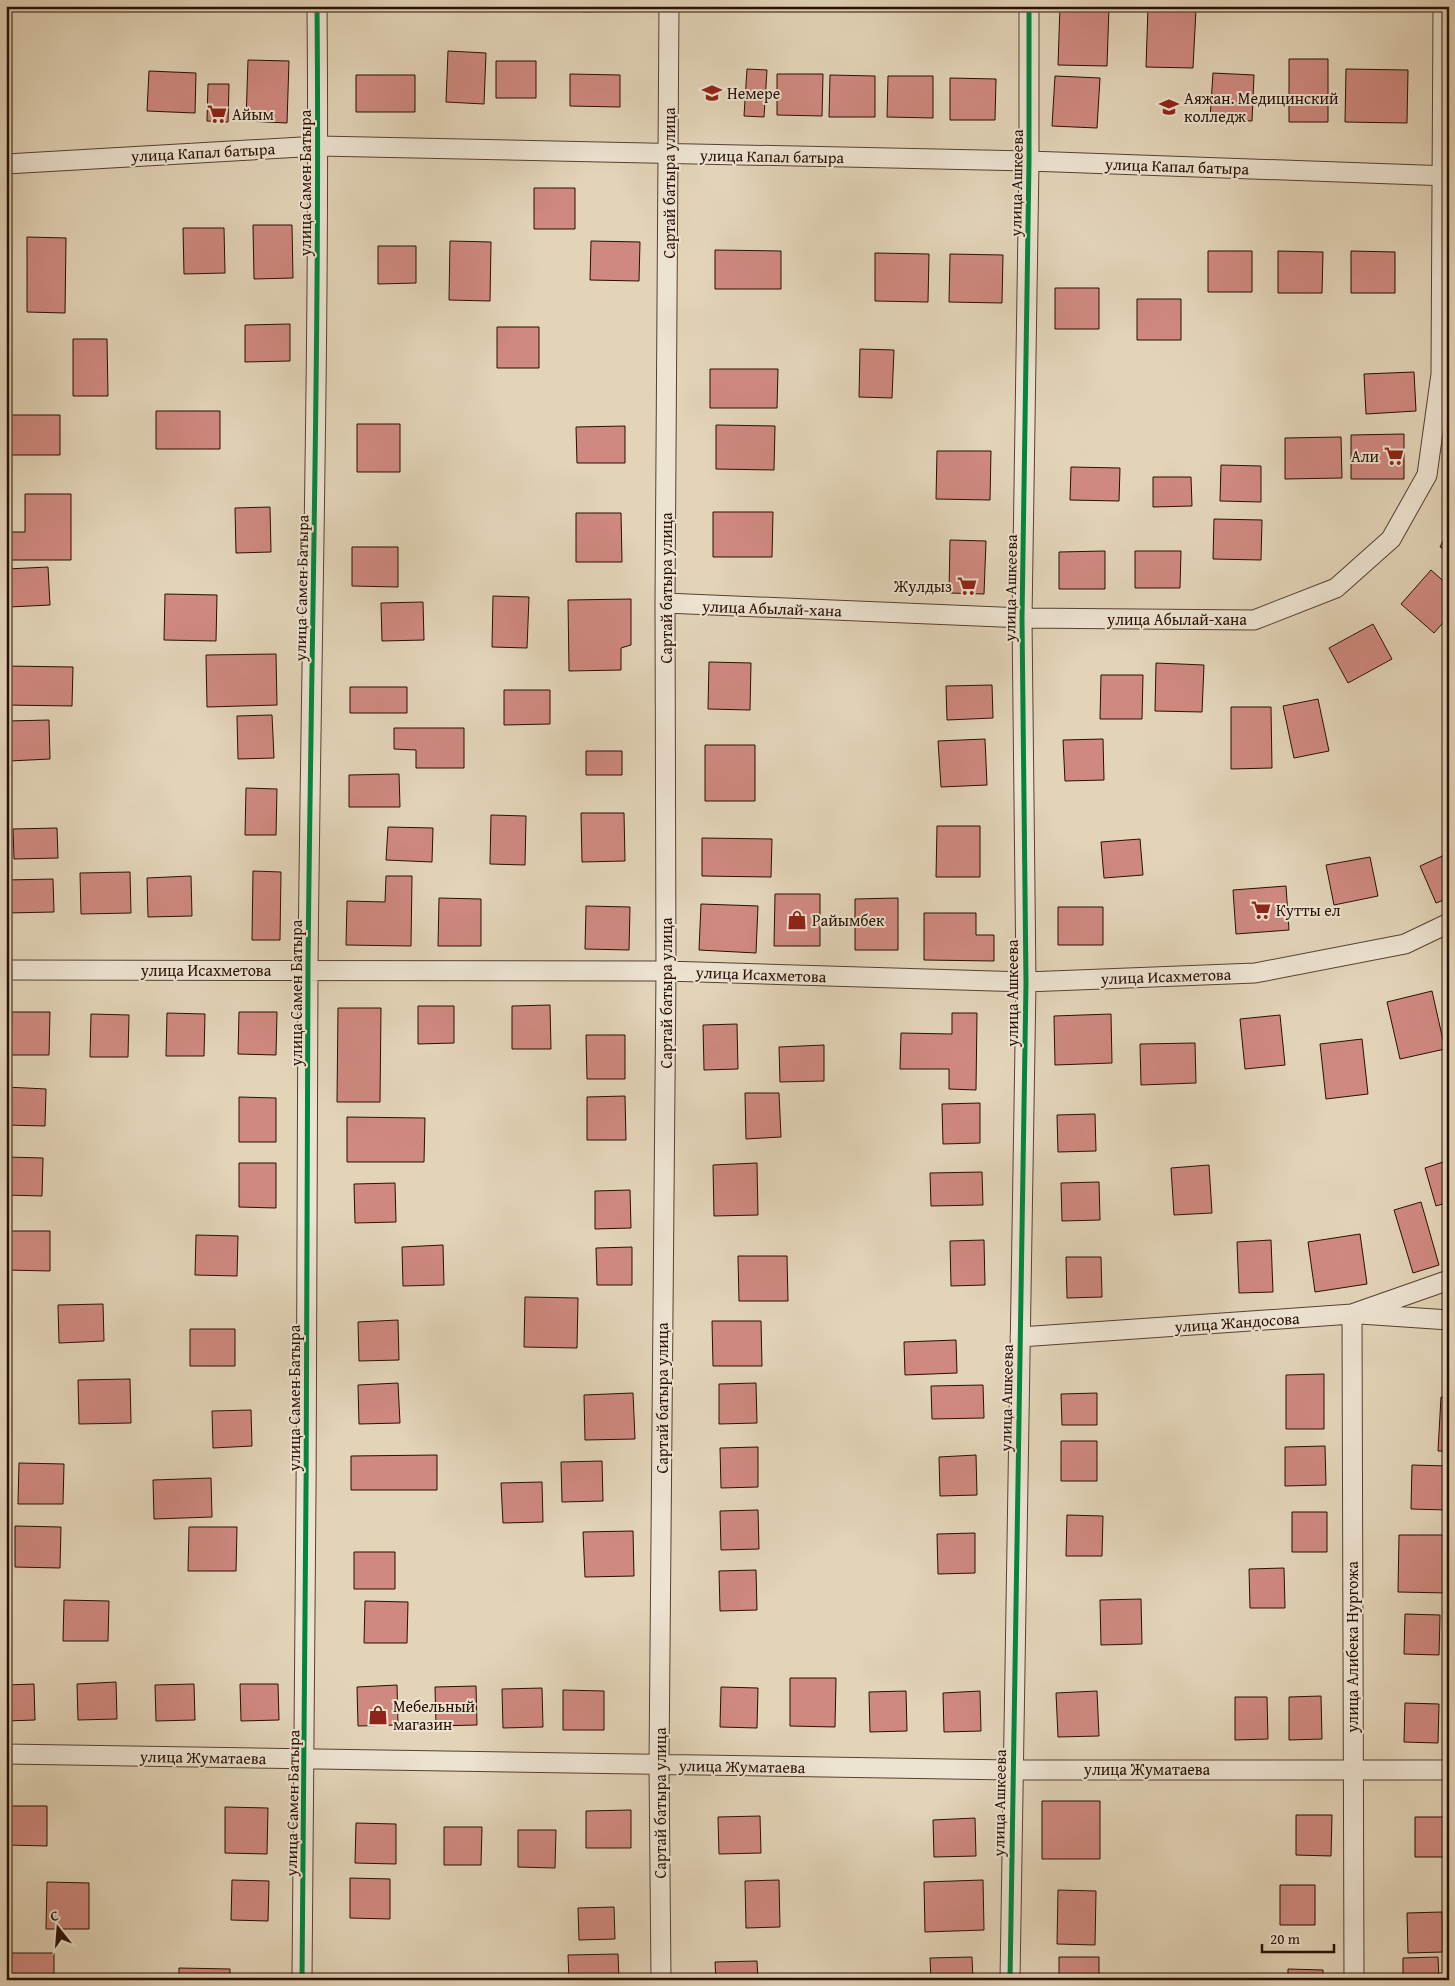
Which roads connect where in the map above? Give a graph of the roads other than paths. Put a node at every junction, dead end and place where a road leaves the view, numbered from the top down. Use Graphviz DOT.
graph roads {
  1 [pos="317,6"];
  2 [pos="669,6"];
  3 [pos="1029,6"];
  4 [pos="1443,6"];
  5 [pos="319,146"];
  6 [pos="669,153"];
  7 [pos="1029,161"];
  8 [pos="6,164"];
  9 [pos="1446,176"];
  10 [pos="666,603"];
  11 [pos="1022,618"];
  12 [pos="1449,923"];
  13 [pos="6,970"];
  14 [pos="308,970"];
  15 [pos="666,971"];
  16 [pos="1026,982"];
  17 [pos="1449,1280"];
  18 [pos="1352,1314"];
  19 [pos="1449,1320"];
  20 [pos="1020,1337"];
  21 [pos="6,1754"];
  22 [pos="306,1759"];
  23 [pos="659,1764"];
  24 [pos="1352,1769"];
  25 [pos="1012,1770"];
  26 [pos="1449,1770"];
  27 [pos="302,1980"];
  28 [pos="660,1980"];
  29 [pos="1010,1980"];
  30 [pos="1354,1980"];
  1 -- 5 [label="street, улица Самен Батыра"];
  2 -- 6 [label="street, Сартай батыра улица"];
  3 -- 7 [label="street, улица Ашкеева"];
  4 -- 9 [label="street, улица Абылай-хана"];
  5 -- 6 [label="street, улица Капал батыра"];
  5 -- 8 [label="street, улица Капал батыра"];
  5 -- 14 [label="street, улица Самен Батыра"];
  6 -- 7 [label="street, улица Капал батыра"];
  6 -- 10 [label="street, Сартай батыра улица"];
  7 -- 9 [label="street, улица Капал батыра"];
  7 -- 11 [label="street, улица Ашкеева"];
  9 -- 11 [label="street, улица Абылай-хана"];
  10 -- 11 [label="street, улица Абылай-хана"];
  10 -- 15 [label="street, Сартай батыра улица"];
  11 -- 16 [label="street, улица Ашкеева"];
  12 -- 16 [label="street, улица Исахметова"];
  13 -- 14 [label="street, улица Исахметова"];
  14 -- 15 [label="street, улица Исахметова"];
  14 -- 22 [label="street, улица Самен Батыра"];
  15 -- 16 [label="street, улица Исахметова"];
  15 -- 23 [label="street, Сартай батыра улица"];
  16 -- 20 [label="street, улица Ашкеева"];
  17 -- 18 [label="street, улица Жандосова"];
  18 -- 19 [label="street"];
  18 -- 20 [label="street, улица Жандосова"];
  18 -- 24 [label="street, улица Алибека Нургожа"];
  20 -- 25 [label="street, улица Ашкеева"];
  21 -- 22 [label="street, улица Жуматаева"];
  22 -- 23 [label="street, улица Жуматаева"];
  22 -- 27 [label="street, улица Самен Батыра"];
  23 -- 25 [label="street, улица Жуматаева"];
  23 -- 28 [label="street, Сартай батыра улица"];
  24 -- 25 [label="street, улица Жуматаева"];
  24 -- 26 [label="street, улица Жуматаева"];
  24 -- 30 [label="street, улица Алибека Нургожа"];
  25 -- 29 [label="street, улица Ашкеева"];
}
